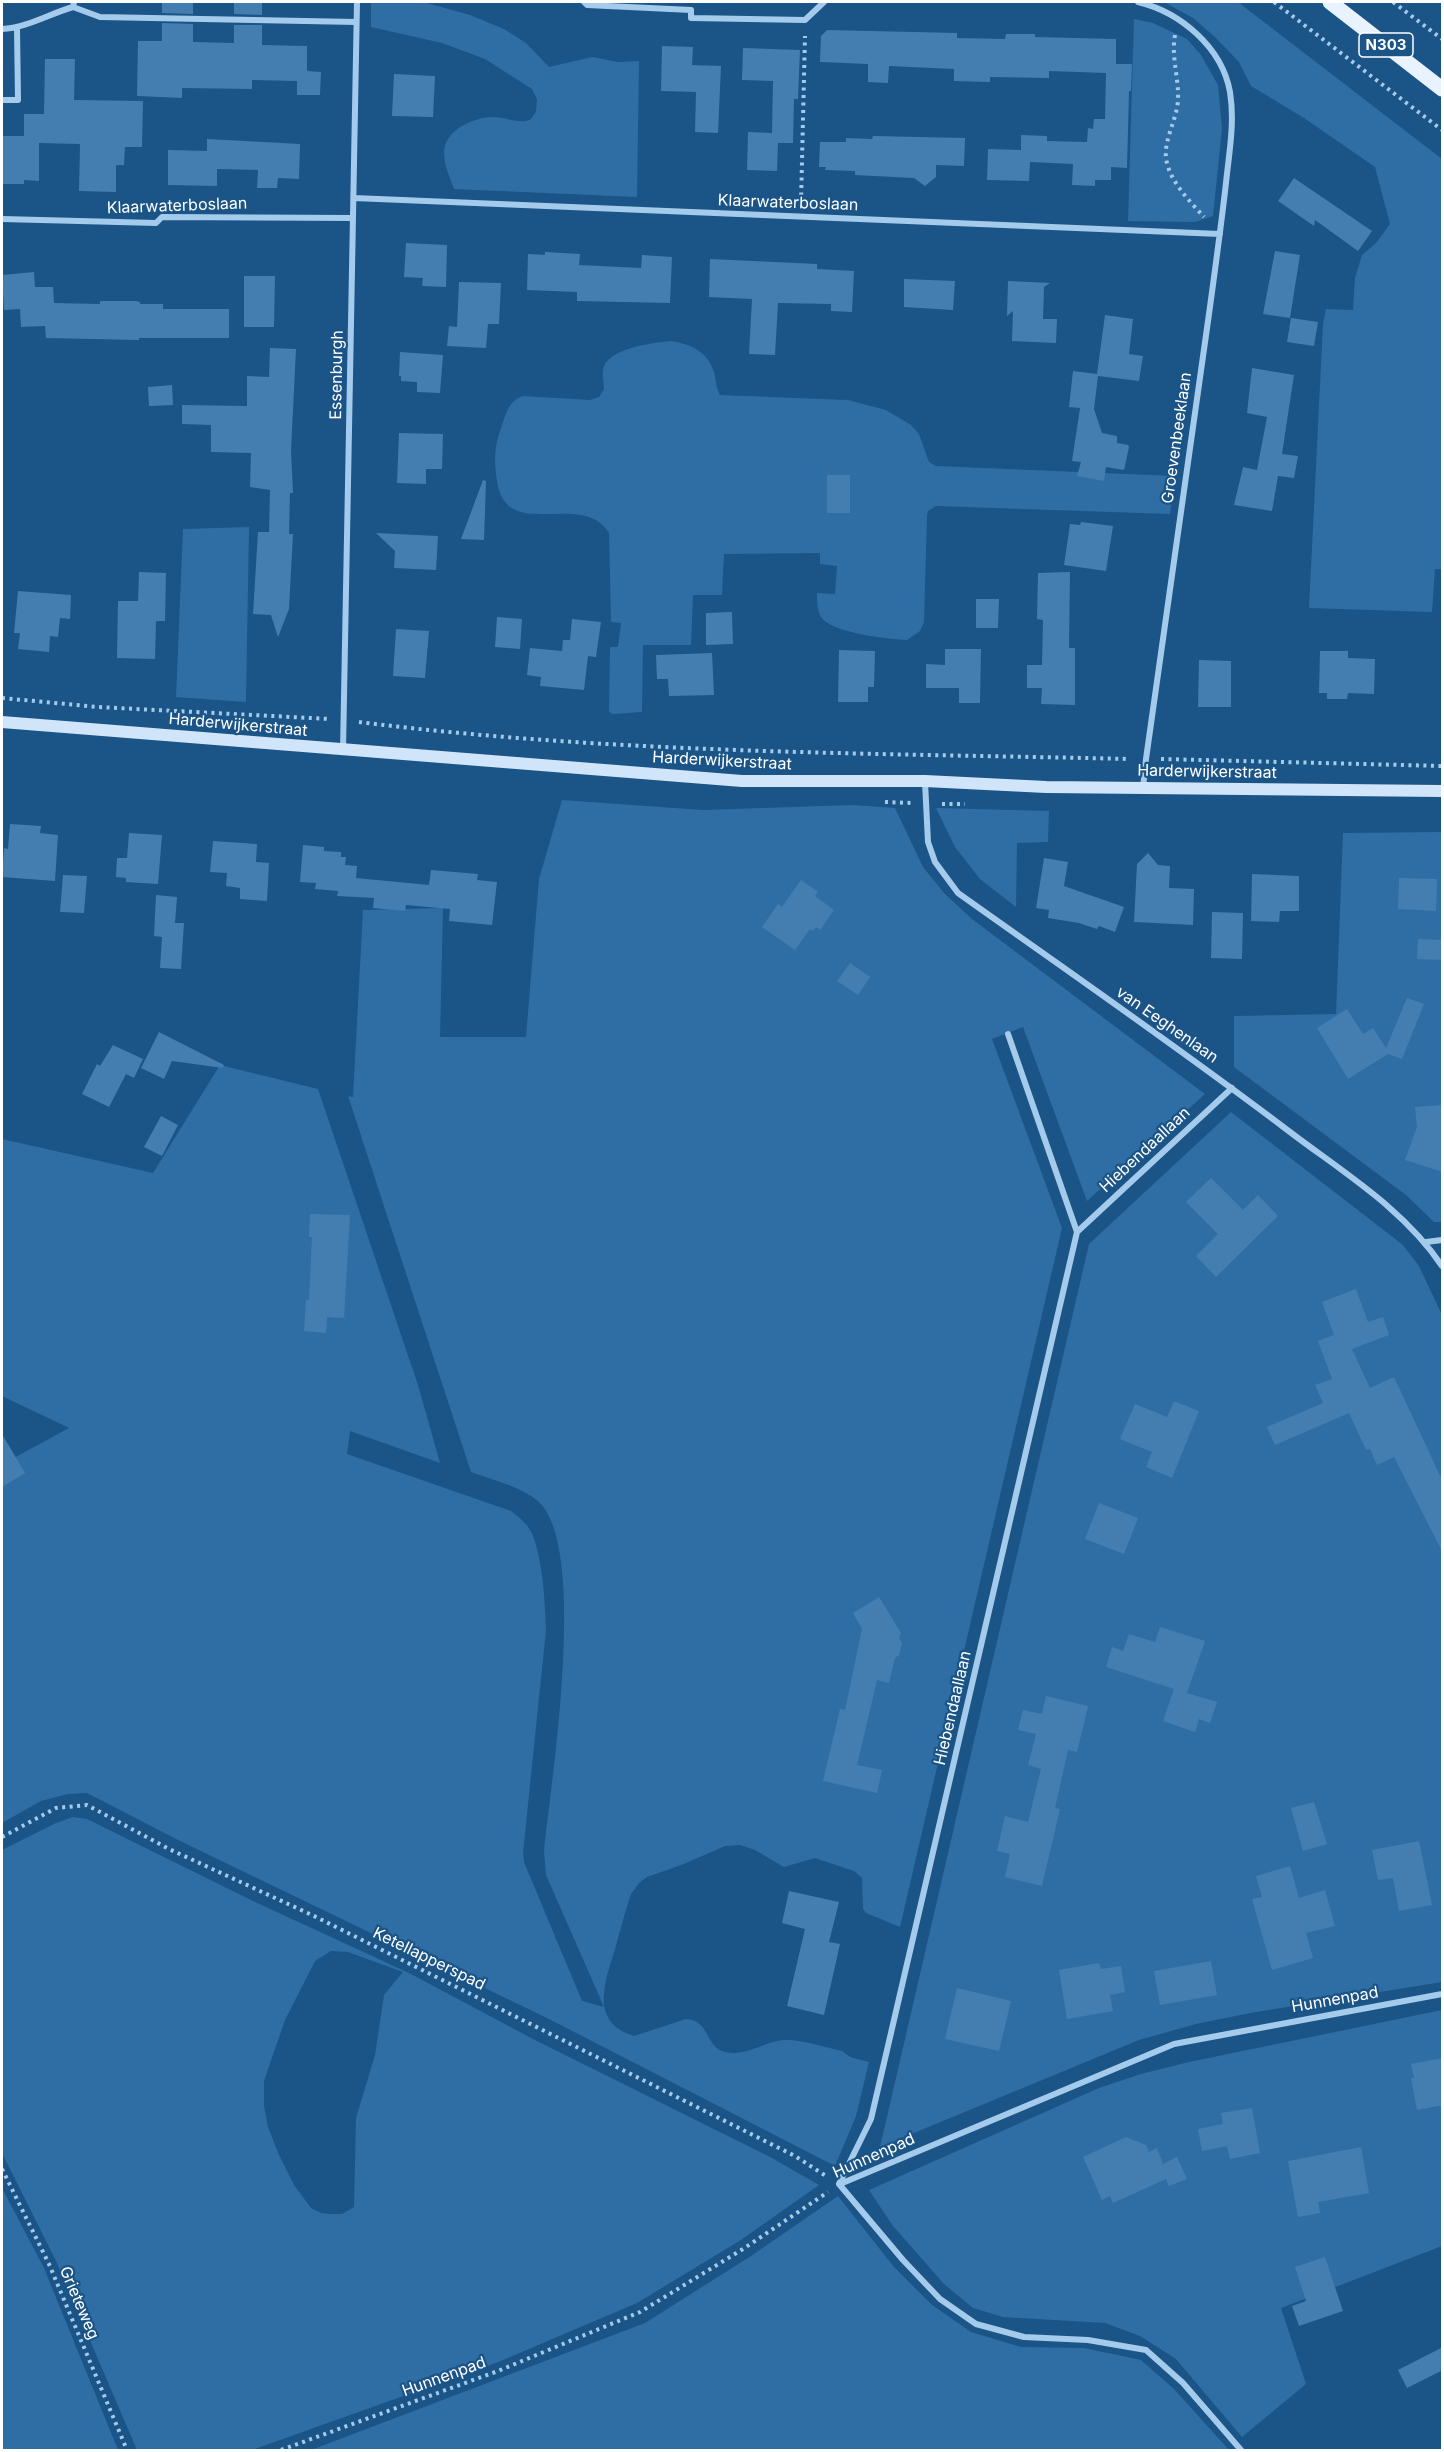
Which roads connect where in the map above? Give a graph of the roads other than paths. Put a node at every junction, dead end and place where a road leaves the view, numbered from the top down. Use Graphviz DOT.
graph roads {
  1 [pos="357,2"];
  2 [pos="584,2"];
  3 [pos="825,2"];
  4 [pos="1138,2"];
  5 [pos="1330,2"];
  6 [pos="73,4"];
  7 [pos="356,22"];
  8 [pos="16,28"];
  9 [pos="2,29"];
  10 [pos="1443,89"];
  11 [pos="2,100"];
  12 [pos="354,198"];
  13 [pos="353,218"];
  14 [pos="2,219"];
  15 [pos="1220,234"];
  16 [pos="2,722"];
  17 [pos="343,750"];
  18 [pos="925,781"];
  19 [pos="1143,788"];
  20 [pos="1443,791"];
  21 [pos="1008,1034"];
  22 [pos="1232,1088"];
  23 [pos="1077,1232"];
  24 [pos="1443,1240"];
  25 [pos="1426,1242"];
  26 [pos="1443,1266"];
  27 [pos="1443,1994"];
  28 [pos="839,2184"];
  29 [pos="1241,2451"];
  1 -- 7 [label="street, Essenburgh"];
  2 -- 3 [label="street"];
  4 -- 15 [label="street, Groevenbeeklaan"];
  5 -- 10 [label="main road, N303"];
  6 -- 7 [label="street"];
  6 -- 8 [label="street"];
  7 -- 12 [label="street, Essenburgh"];
  8 -- 9 [label="street"];
  8 -- 11 [label="street"];
  12 -- 13 [label="street, Essenburgh"];
  12 -- 15 [label="street, Klaarwaterboslaan"];
  13 -- 14 [label="street, Klaarwaterboslaan"];
  13 -- 17 [label="street, Essenburgh"];
  15 -- 19 [label="street, Groevenbeeklaan"];
  16 -- 17 [label="main road, Harderwijkerstraat"];
  17 -- 18 [label="main road, Harderwijkerstraat"];
  18 -- 19 [label="main road, Harderwijkerstraat"];
  18 -- 22 [label="street, van Eeghenlaan"];
  19 -- 20 [label="main road, Harderwijkerstraat"];
  21 -- 23 [label="street"];
  22 -- 23 [label="street, Hiebendaallaan"];
  22 -- 25 [label="street, van Eeghenlaan"];
  23 -- 28 [label="street, Hiebendaallaan"];
  24 -- 25 [label="street"];
  25 -- 26 [label="street, van Eeghenlaan"];
  27 -- 28 [label="street, Hunnenpad"];
  28 -- 29 [label="street"];
}
